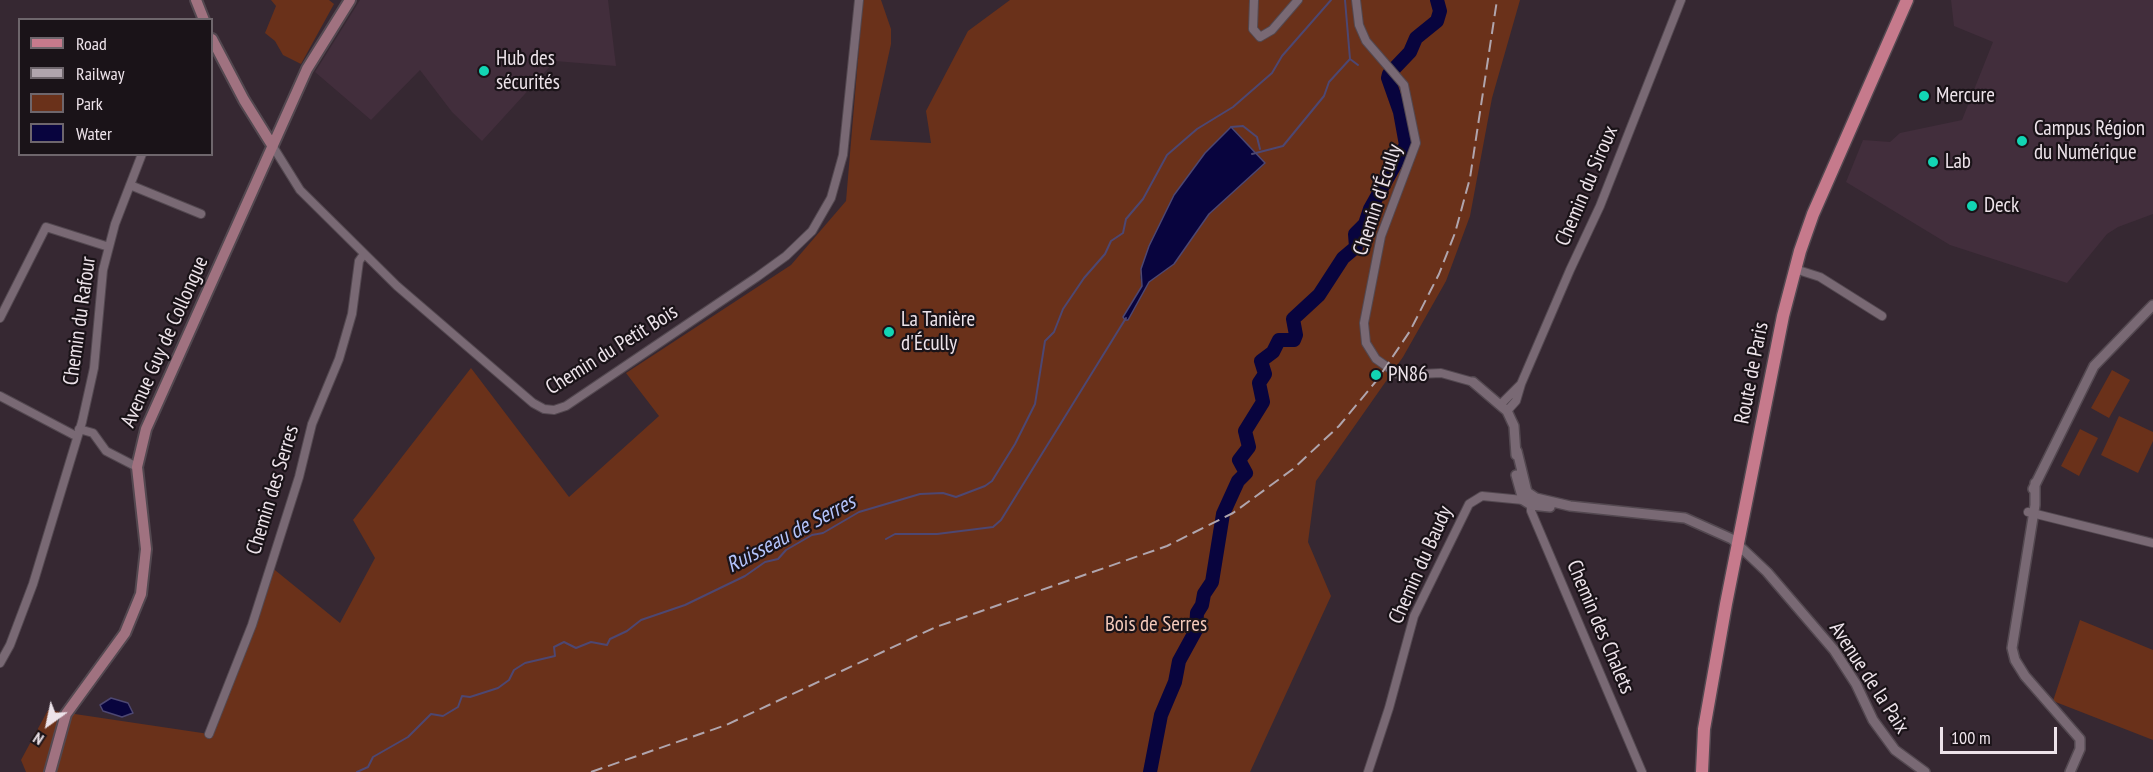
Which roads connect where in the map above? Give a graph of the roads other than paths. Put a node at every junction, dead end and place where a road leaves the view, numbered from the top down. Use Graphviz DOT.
graph roads {
  1 [pos="196,0"];
  2 [pos="350,0"];
  3 [pos="859,0"];
  4 [pos="1254,0"];
  5 [pos="1298,0"];
  6 [pos="1356,0"];
  7 [pos="1681,0"];
  8 [pos="1907,0"];
  9 [pos="203,18"];
  10 [pos="213,41"];
  11 [pos="272,145"];
  12 [pos="141,156"];
  13 [pos="130,185"];
  14 [pos="201,214"];
  15 [pos="109,248"];
  16 [pos="364,254"];
  17 [pos="1795,269"];
  18 [pos="2153,305"];
  19 [pos="1882,316"];
  20 [pos="0,318"];
  21 [pos="1473,382"];
  22 [pos="0,396"];
  23 [pos="1504,408"];
  24 [pos="78,433"];
  25 [pos="137,466"];
  26 [pos="1528,500"];
  27 [pos="2031,512"];
  28 [pos="2153,543"];
  29 [pos="1738,546"];
  30 [pos="0,663"];
  31 [pos="209,734"];
  32 [pos="50,772"];
  33 [pos="1368,772"];
  34 [pos="1642,772"];
  35 [pos="1702,772"];
  36 [pos="1925,772"];
  37 [pos="2070,772"];
  1 -- 9 [label="main road"];
  2 -- 11 [label="main road, Avenue Guy de Collongue"];
  3 -- 16 [label="street, Chemin du Petit Bois"];
  4 -- 5 [label="street"];
  6 -- 21 [label="street, Chemin d'Écully"];
  7 -- 23 [label="street, Chemin du Siroux"];
  8 -- 17 [label="main road, Route de Paris"];
  10 -- 11 [label="main road"];
  11 -- 16 [label="street, Chemin du Petit Bois"];
  11 -- 25 [label="main road, Avenue Guy de Collongue"];
  12 -- 13 [label="street, Chemin du Rafour"];
  13 -- 14 [label="street"];
  13 -- 15 [label="street, Chemin du Rafour"];
  15 -- 20 [label="street"];
  15 -- 24 [label="street, Chemin du Rafour"];
  16 -- 31 [label="street, Chemin des Serres"];
  17 -- 19 [label="street"];
  17 -- 29 [label="main road, Route de Paris"];
  18 -- 27 [label="street"];
  21 -- 23 [label="street, Chemin d'Écully"];
  22 -- 24 [label="street"];
  23 -- 26 [label="street"];
  24 -- 25 [label="street"];
  24 -- 30 [label="street, Chemin du Rafour"];
  25 -- 32 [label="main road, Avenue Guy de Collongue"];
  26 -- 29 [label="street"];
  26 -- 33 [label="street, Chemin du Baudy"];
  26 -- 34 [label="street, Chemin des Chalets"];
  27 -- 28 [label="street"];
  27 -- 37 [label="street"];
  29 -- 35 [label="main road, Route de Paris"];
  29 -- 36 [label="street, Avenue de la Paix"];
}
